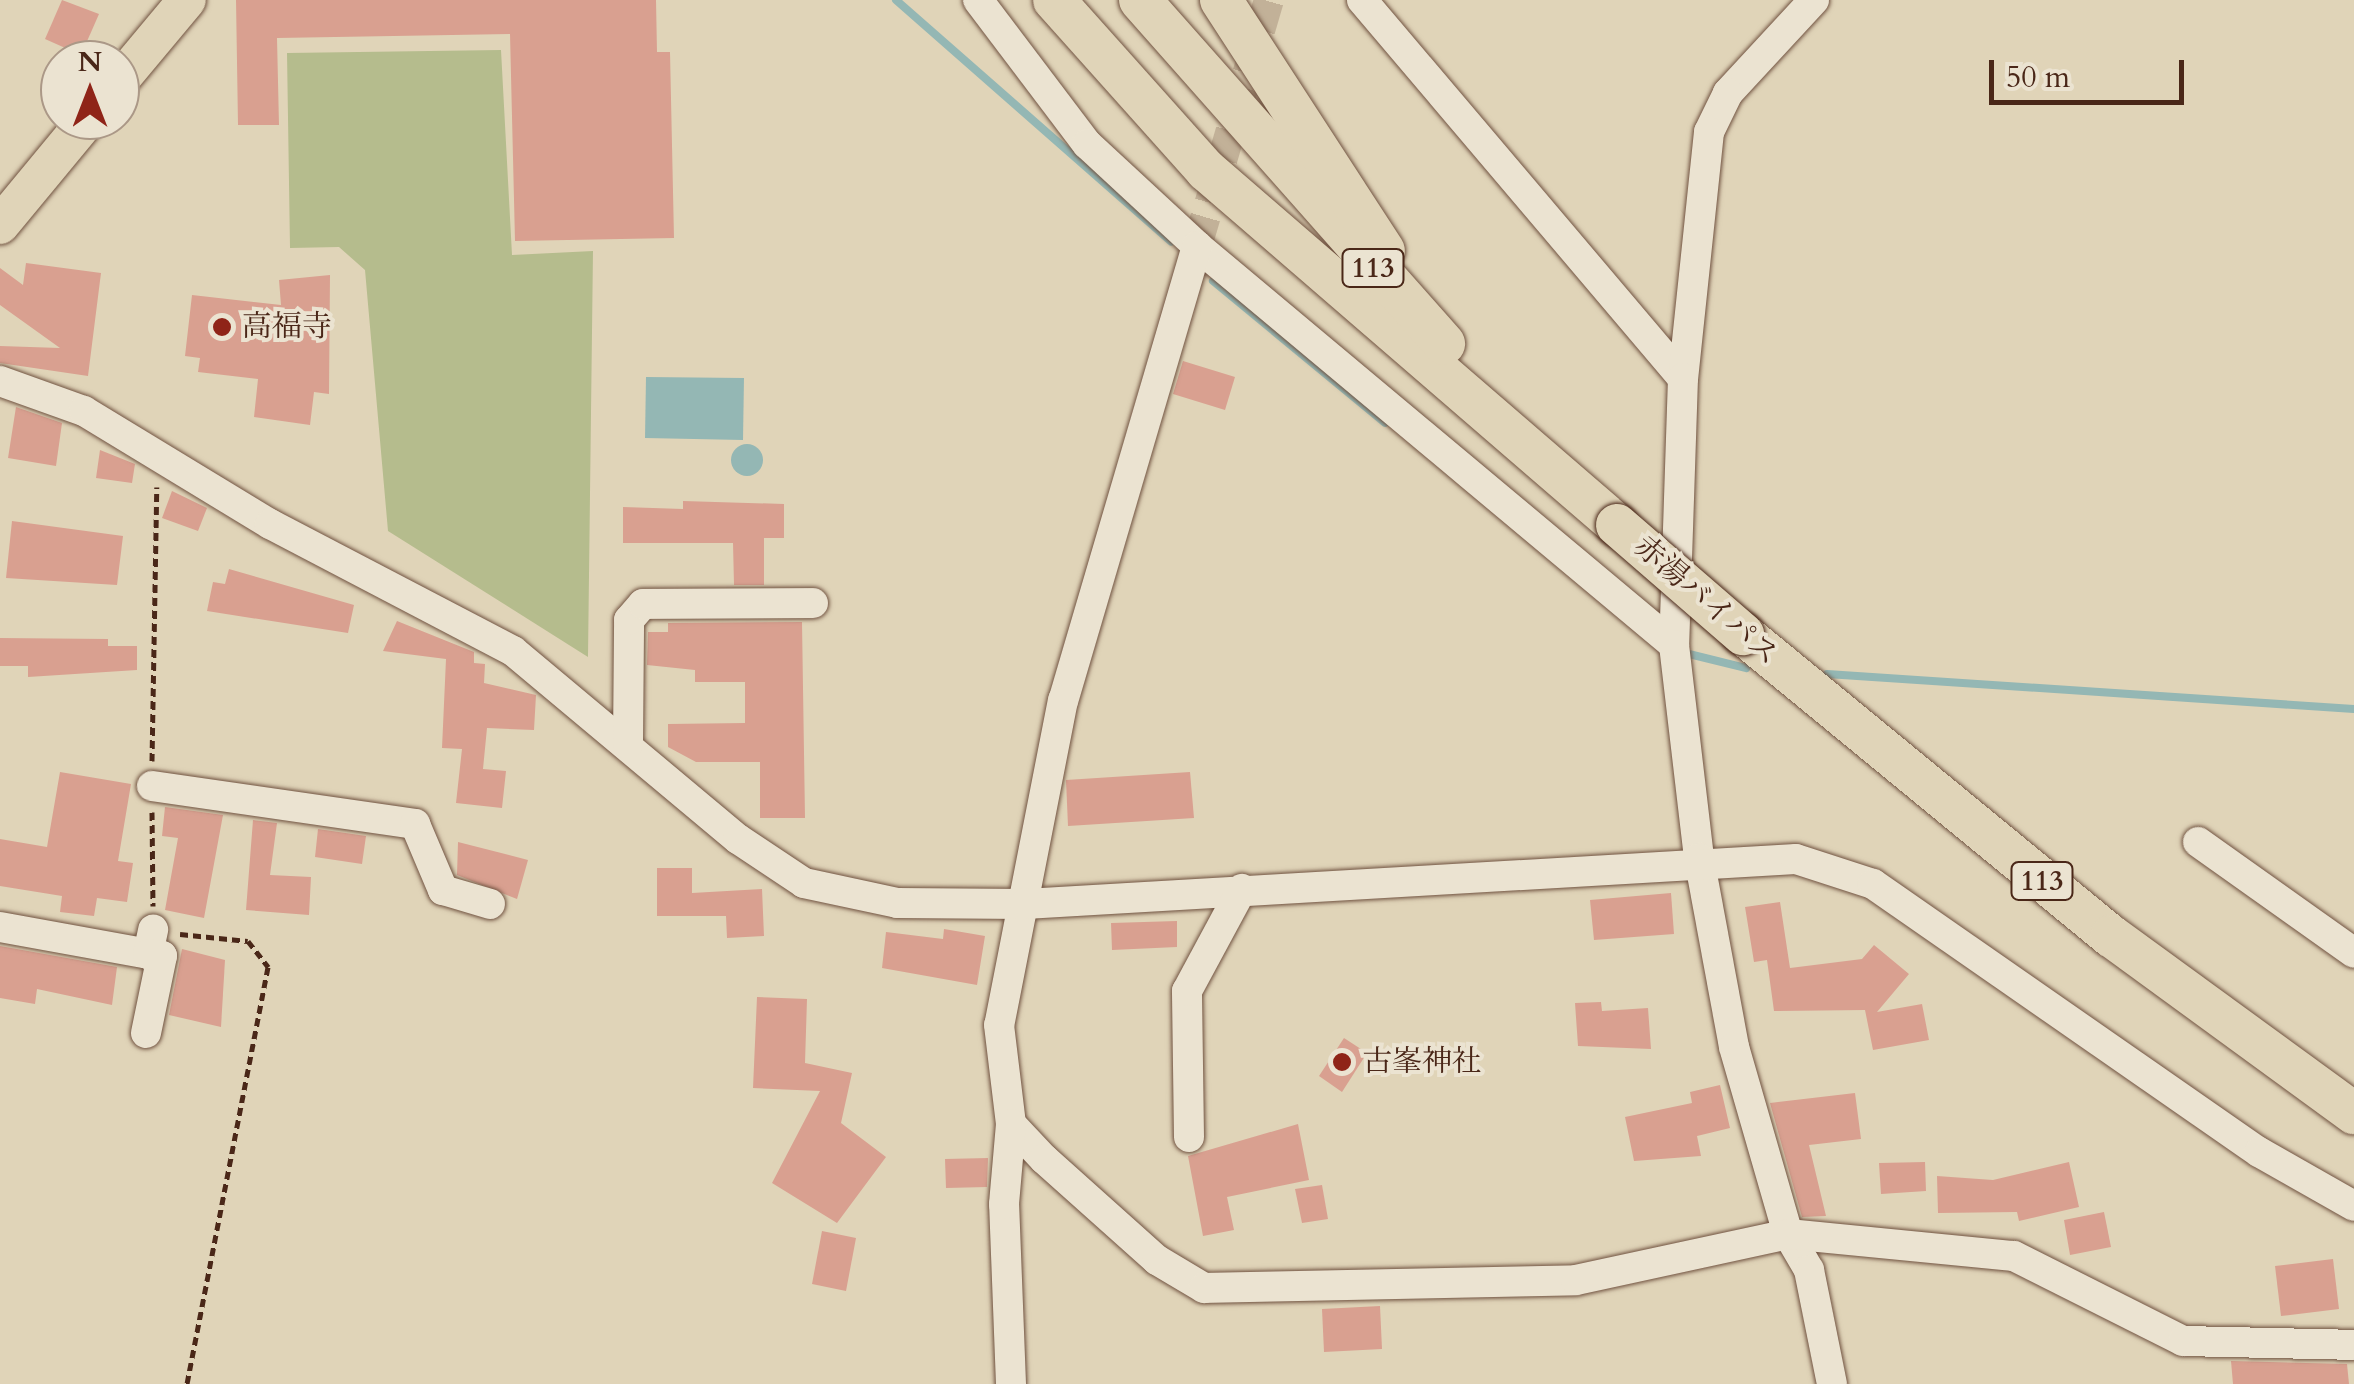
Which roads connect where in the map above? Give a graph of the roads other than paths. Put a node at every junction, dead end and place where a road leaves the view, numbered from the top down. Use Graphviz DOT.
graph roads {
  1 [pos="187,0"];
  2 [pos="978,0"];
  3 [pos="1054,0"];
  4 [pos="1140,0"];
  5 [pos="1221,0"];
  6 [pos="1362,0"];
  7 [pos="1814,0"];
  8 [pos="140,56"];
  9 [pos="70,140"];
  10 [pos="0,225"];
  11 [pos="1196,246"];
  12 [pos="1449,350"];
  13 [pos="1683,378"];
  14 [pos="0,381"];
  15 [pos="1617,525"];
  16 [pos="813,603"];
  17 [pos="1674,644"];
  18 [pos="628,744"];
  19 [pos="152,786"];
  20 [pos="2198,842"];
  21 [pos="1698,858"];
  22 [pos="1242,889"];
  23 [pos="490,904"];
  24 [pos="1025,904"];
  25 [pos="0,927"];
  26 [pos="2354,954"];
  27 [pos="146,1033"];
  28 [pos="2354,1113"];
  29 [pos="1012,1124"];
  30 [pos="1190,1137"];
  31 [pos="2354,1206"];
  32 [pos="1788,1234"];
  33 [pos="2354,1344"];
  34 [pos="1011,1384"];
  35 [pos="1832,1384"];
  1 -- 8 [label="main road"];
  2 -- 11 [label="street"];
  3 -- 15 [label="highway"];
  4 -- 12 [label="highway, 赤湯バイパス / 113"];
  5 -- 12 [label="highway"];
  6 -- 13 [label="street"];
  7 -- 13 [label="street"];
  9 -- 10 [label="main road"];
  11 -- 17 [label="street"];
  11 -- 24 [label="street"];
  12 -- 15 [label="highway, 赤湯バイパス / 113"];
  13 -- 17 [label="street"];
  14 -- 18 [label="street"];
  15 -- 28 [label="highway, 赤湯バイパス / 113, bridge"];
  16 -- 18 [label="street"];
  17 -- 21 [label="street"];
  18 -- 24 [label="street"];
  19 -- 23 [label="street"];
  20 -- 26 [label="street"];
  21 -- 22 [label="street"];
  21 -- 31 [label="street"];
  21 -- 32 [label="street"];
  22 -- 24 [label="street"];
  22 -- 30 [label="street"];
  24 -- 29 [label="street"];
  25 -- 27 [label="street"];
  29 -- 32 [label="street"];
  29 -- 34 [label="street"];
  32 -- 33 [label="street"];
  32 -- 35 [label="street"];
}
